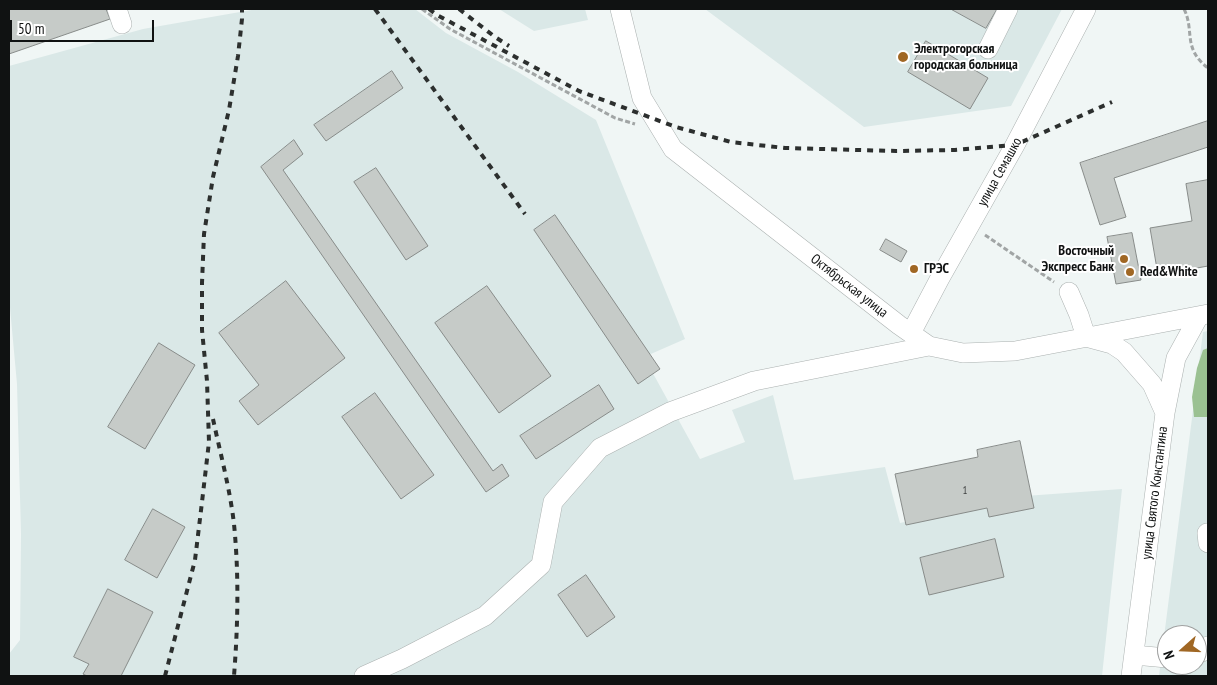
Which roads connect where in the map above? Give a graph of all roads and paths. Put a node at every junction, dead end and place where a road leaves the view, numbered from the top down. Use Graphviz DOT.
graph roads {
  1 [pos="422,9"];
  2 [pos="620,9"];
  3 [pos="1008,9"];
  4 [pos="1086,9"];
  5 [pos="1184,9"];
  6 [pos="988,49"];
  7 [pos="1208,68"];
  8 [pos="636,124"];
  9 [pos="968,228"];
  10 [pos="1069,292"];
  11 [pos="1204,315"];
  12 [pos="911,333"];
  13 [pos="1086,337"];
  14 [pos="929,346"];
  15 [pos="1165,413"];
  16 [pos="1134,655"];
  17 [pos="1157,657"];
  18 [pos="364,676"];
  19 [pos="1131,676"];
  1 -- 8 [label="path"];
  2 -- 12 [label="street, Октябрьская улица"];
  3 -- 6 [label="street"];
  4 -- 9 [label="street, улица Семашко"];
  5 -- 7 [label="path"];
  9 -- 10 [label="path"];
  9 -- 12 [label="street, улица Семашко"];
  10 -- 13 [label="street"];
  11 -- 13 [label="street, Октябрьская улица"];
  11 -- 15 [label="street, улица Святого Константина"];
  12 -- 14 [label="street, Октябрьская улица"];
  13 -- 14 [label="street, Октябрьская улица"];
  13 -- 15 [label="street"];
  14 -- 18 [label="street"];
  15 -- 16 [label="street, улица Святого Константина"];
  16 -- 17 [label="street"];
  16 -- 19 [label="street, улица Святого Константина"];
}
